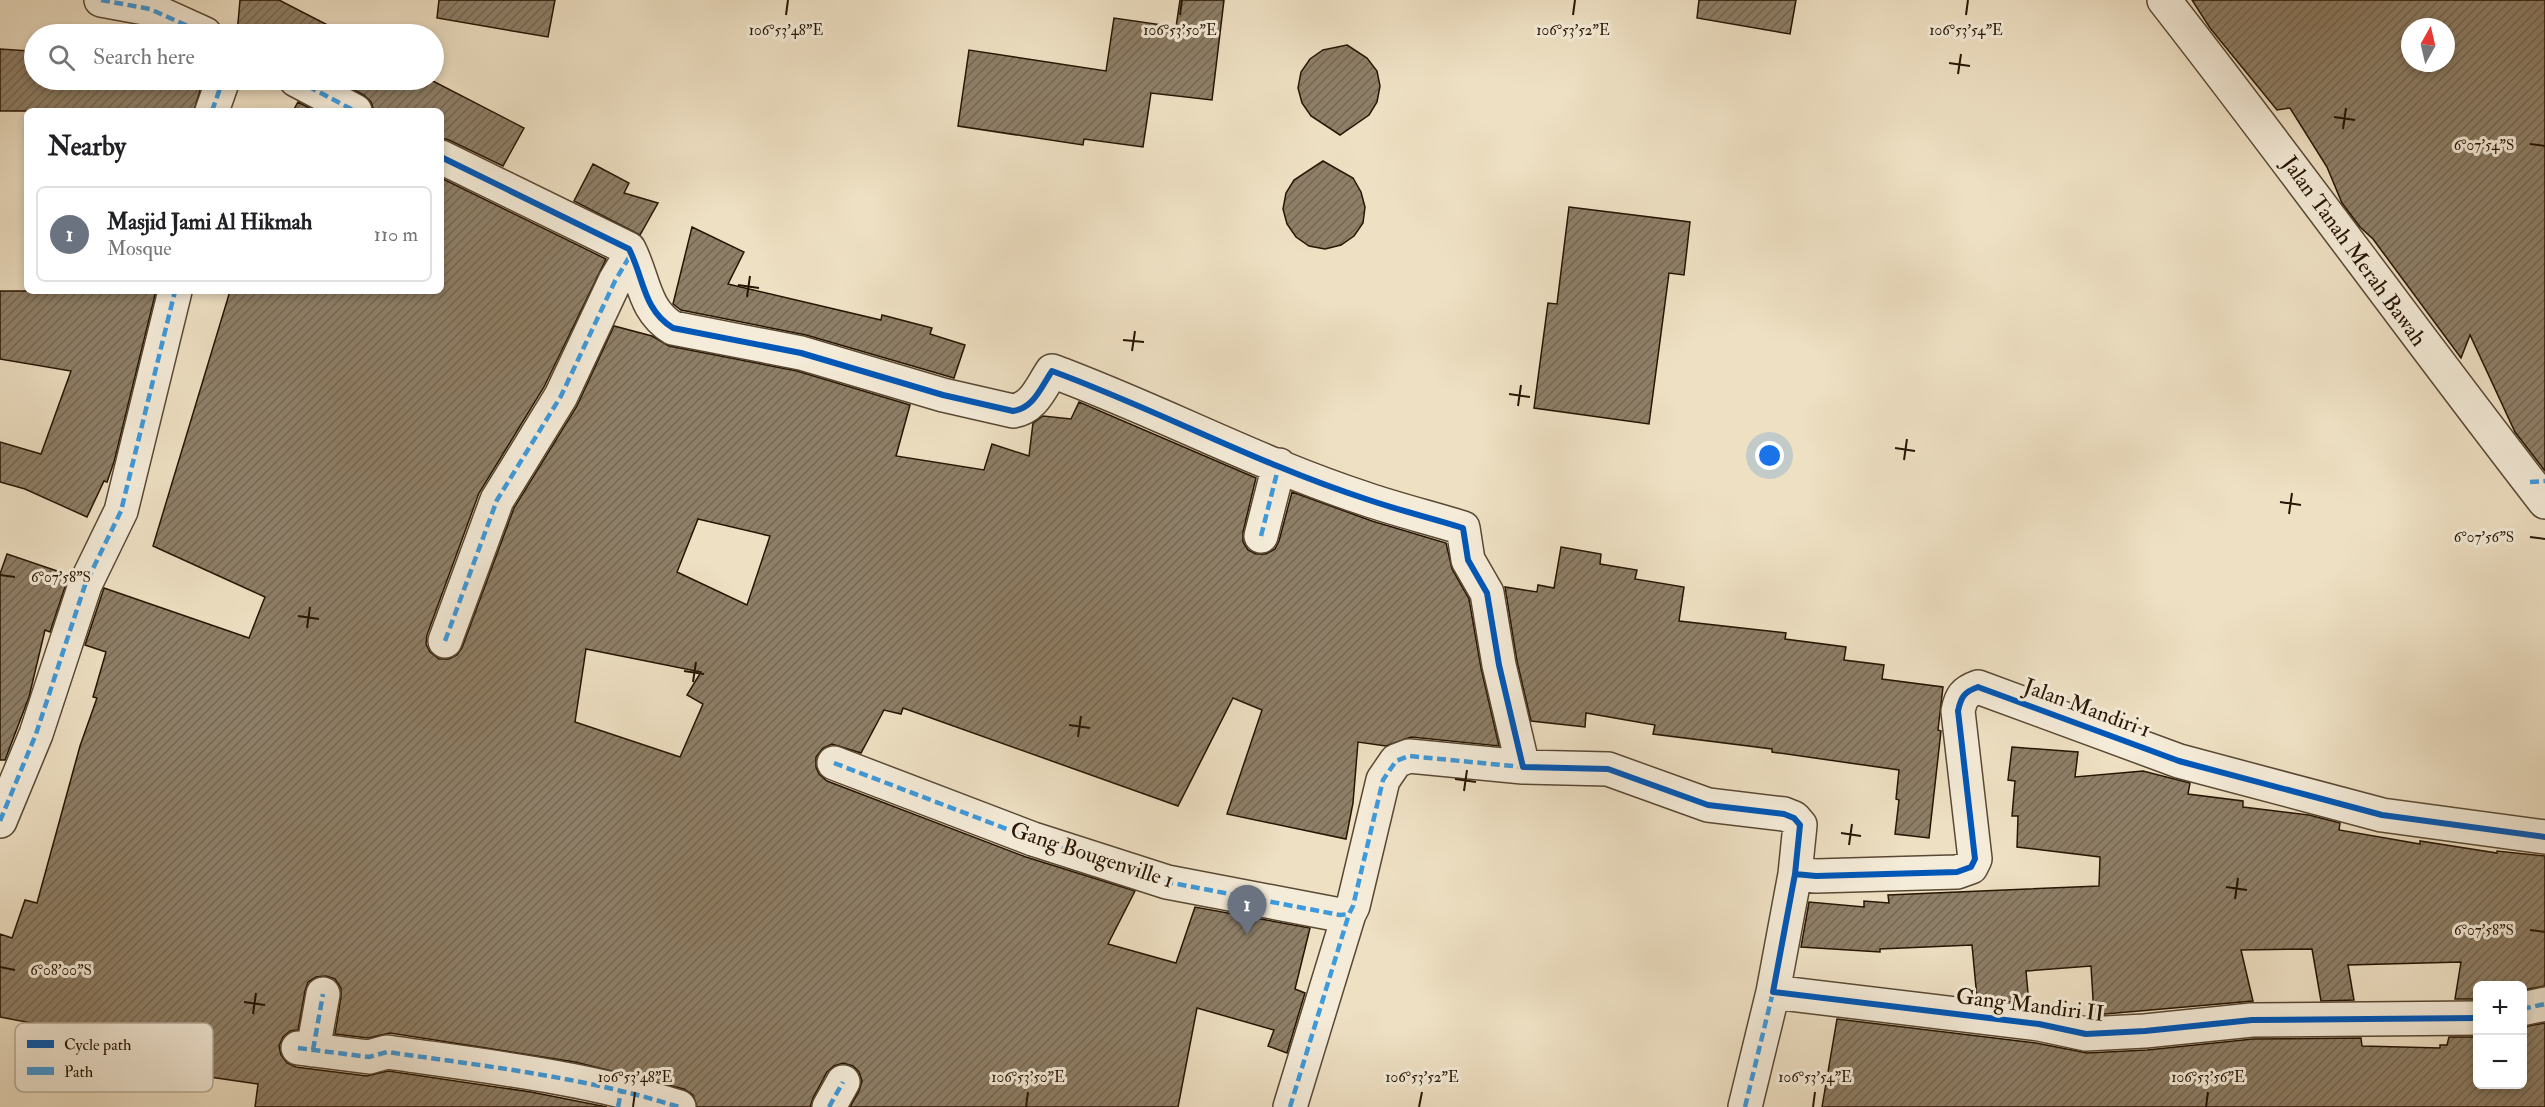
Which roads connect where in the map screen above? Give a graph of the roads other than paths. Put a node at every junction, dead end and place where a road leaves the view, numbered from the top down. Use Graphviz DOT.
graph roads {
  1 [pos="101,0"];
  2 [pos="2164,0"];
  3 [pos="183,24"];
  4 [pos="219,90"];
  5 [pos="315,90"];
  6 [pos="213,108"];
  7 [pos="349,108"];
  8 [pos="444,158"];
  9 [pos="631,254"];
  10 [pos="174,294"];
  11 [pos="1279,465"];
  12 [pos="2540,488"];
  13 [pos="1261,536"];
  14 [pos="445,642"];
  15 [pos="834,763"];
  16 [pos="1522,767"];
  17 [pos="0,821"];
  18 [pos="2545,837"];
  19 [pos="1795,874"];
  20 [pos="1351,910"];
  21 [pos="1773,992"];
  22 [pos="323,994"];
  23 [pos="2545,1004"];
  24 [pos="2527,1009"];
  25 [pos="2473,1018"];
  26 [pos="620,1100"];
  27 [pos="679,1107"];
  28 [pos="1290,1107"];
  29 [pos="1745,1107"];
  1 -- 3 [label="street"];
  2 -- 12 [label="street, Jalan Tanah Merah Bawah"];
  4 -- 6 [label="street"];
  5 -- 7 [label="street"];
  8 -- 9 [label="street"];
  9 -- 11 [label="street"];
  9 -- 14 [label="street"];
  10 -- 17 [label="street"];
  11 -- 13 [label="street"];
  11 -- 16 [label="street"];
  15 -- 20 [label="street, Gang Bougenville 1"];
  16 -- 19 [label="street"];
  16 -- 20 [label="street"];
  18 -- 19 [label="street, Jalan Mandiri 1"];
  19 -- 21 [label="street"];
  20 -- 28 [label="street"];
  21 -- 25 [label="street, Gang Mandiri II"];
  21 -- 29 [label="street"];
  22 -- 26 [label="street"];
  23 -- 24 [label="street"];
  26 -- 27 [label="street"];
}
